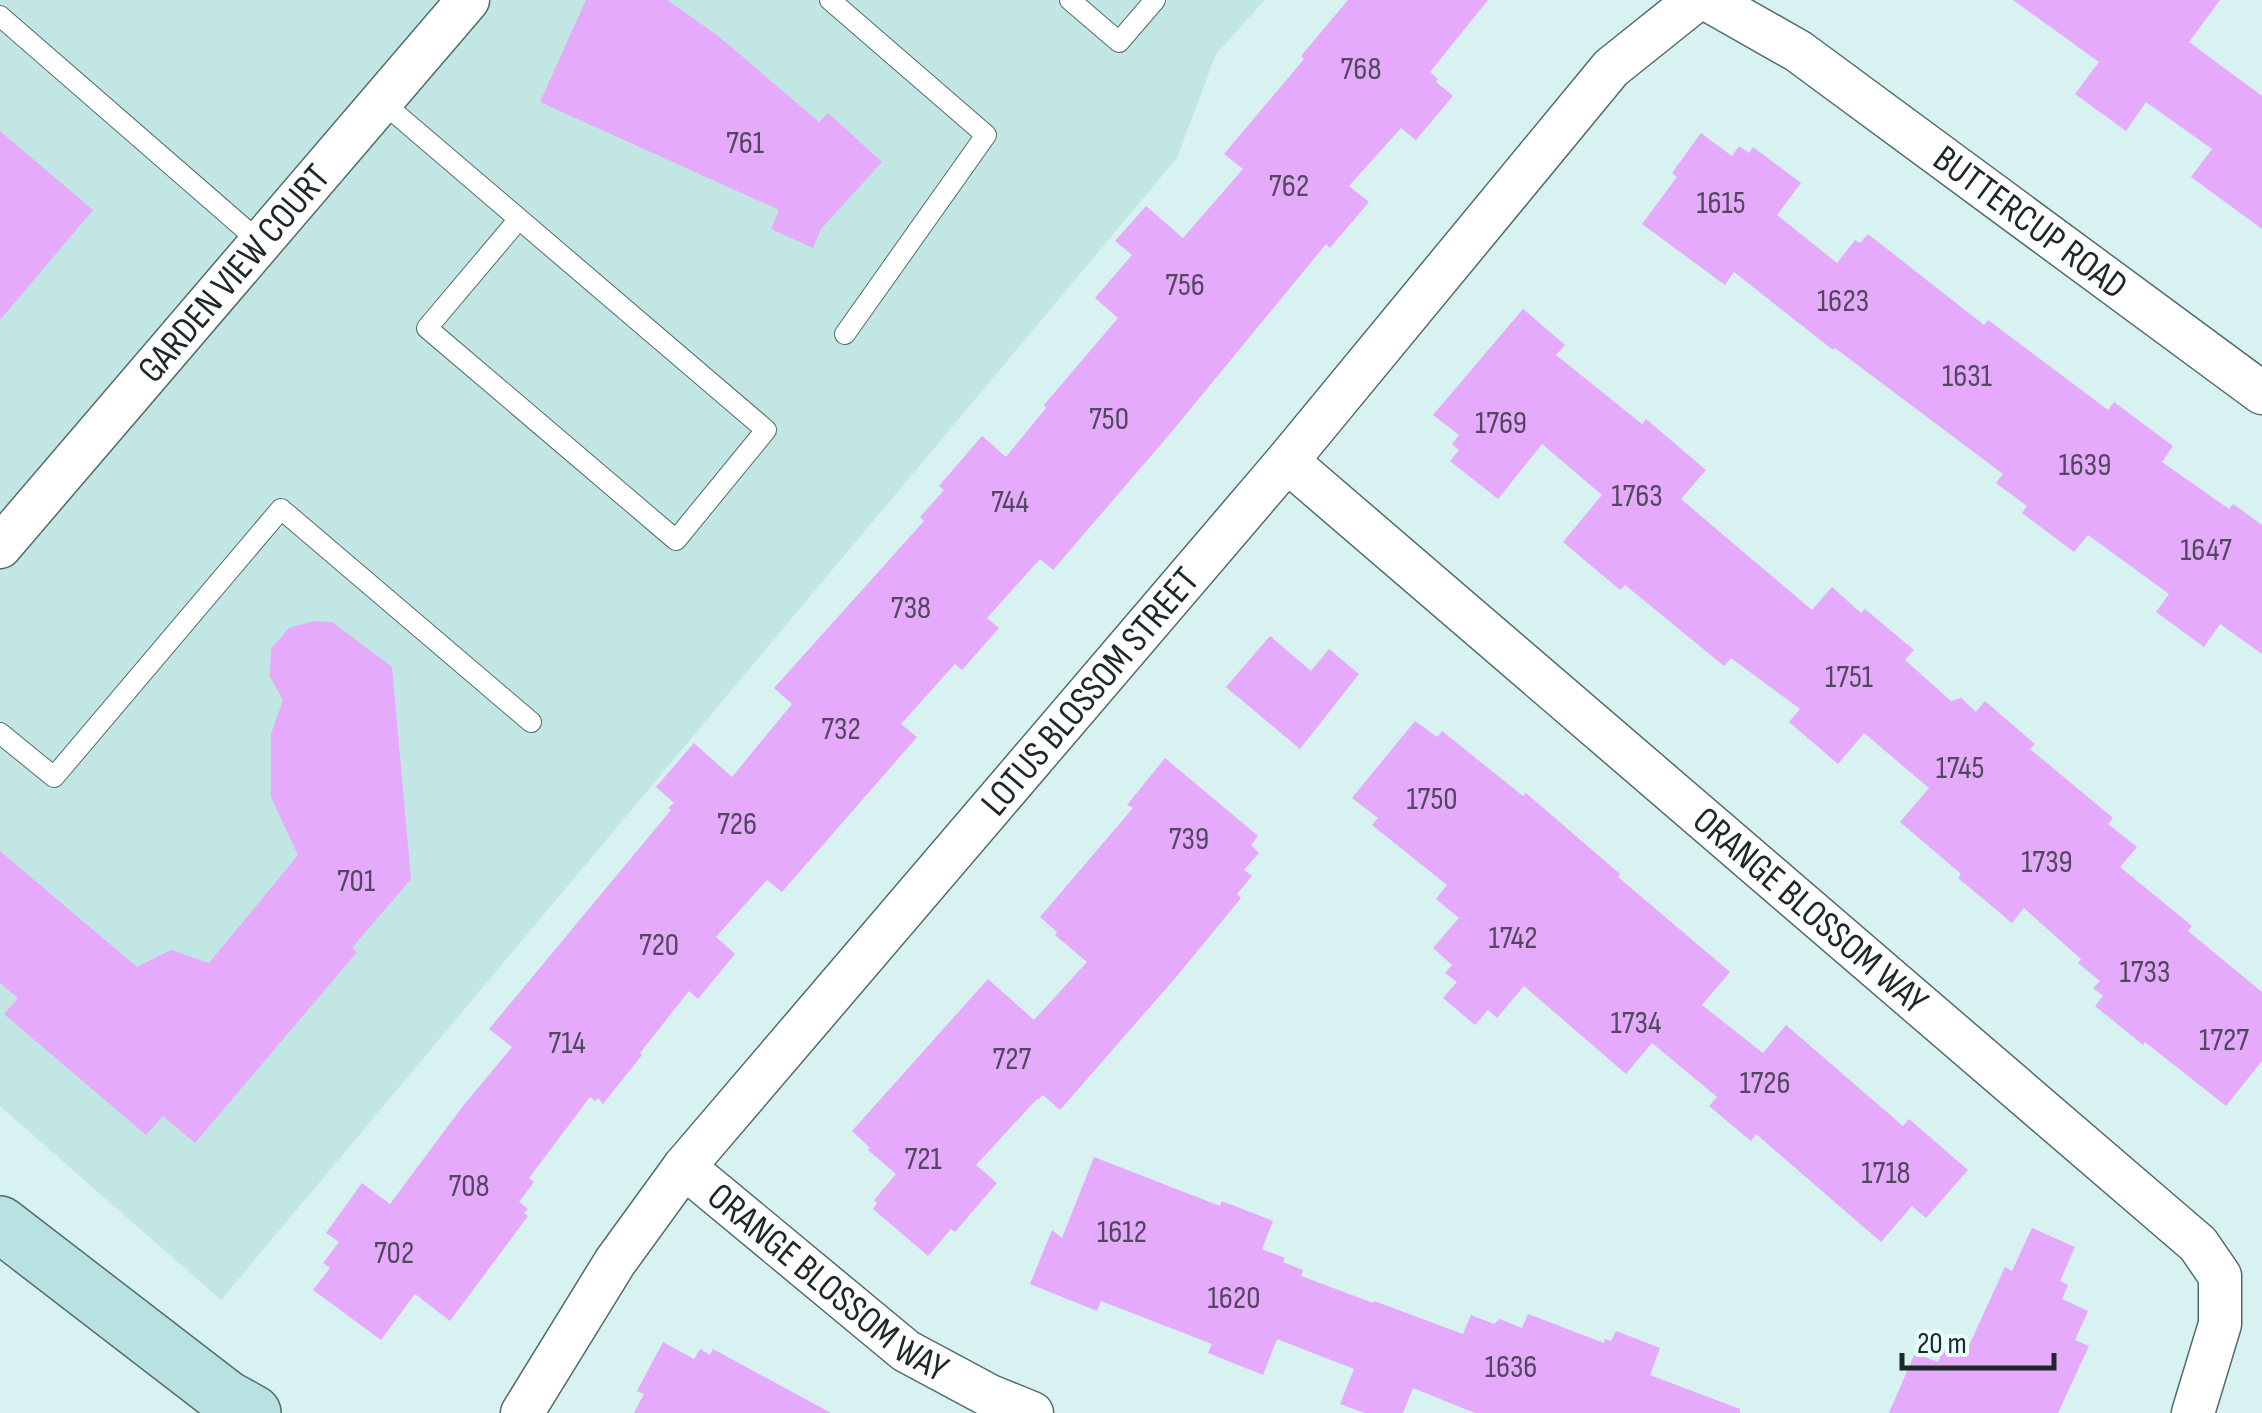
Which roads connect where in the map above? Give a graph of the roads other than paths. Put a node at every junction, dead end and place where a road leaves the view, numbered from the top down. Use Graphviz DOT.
graph roads {
  1 [pos="468,0"];
  2 [pos="830,0"];
  3 [pos="1070,0"];
  4 [pos="1155,0"];
  5 [pos="1696,0"];
  6 [pos="1708,0"];
  7 [pos="0,16"];
  8 [pos="382,101"];
  9 [pos="519,220"];
  10 [pos="261,242"];
  11 [pos="846,334"];
  12 [pos="2262,393"];
  13 [pos="1288,462"];
  14 [pos="0,547"];
  15 [pos="531,722"];
  16 [pos="0,734"];
  17 [pos="684,1167"];
  18 [pos="0,1224"];
  19 [pos="254,1413"];
  20 [pos="522,1413"];
  21 [pos="1032,1413"];
  22 [pos="2192,1413"];
  1 -- 8 [label="street, GARDEN VIEW COURT"];
  2 -- 11 [label="lane"];
  3 -- 4 [label="lane"];
  5 -- 13 [label="street, LOTUS BLOSSOM STREET"];
  6 -- 12 [label="street, BUTTERCUP ROAD"];
  7 -- 10 [label="lane"];
  8 -- 9 [label="lane"];
  8 -- 10 [label="street, GARDEN VIEW COURT"];
  9 -- 9 [label="lane"];
  10 -- 14 [label="street, GARDEN VIEW COURT"];
  13 -- 17 [label="street, LOTUS BLOSSOM STREET"];
  13 -- 22 [label="street, ORANGE BLOSSOM WAY"];
  15 -- 16 [label="lane"];
  17 -- 20 [label="street, LOTUS BLOSSOM STREET"];
  17 -- 21 [label="street, ORANGE BLOSSOM WAY"];
  18 -- 19 [label="main road"];
}
